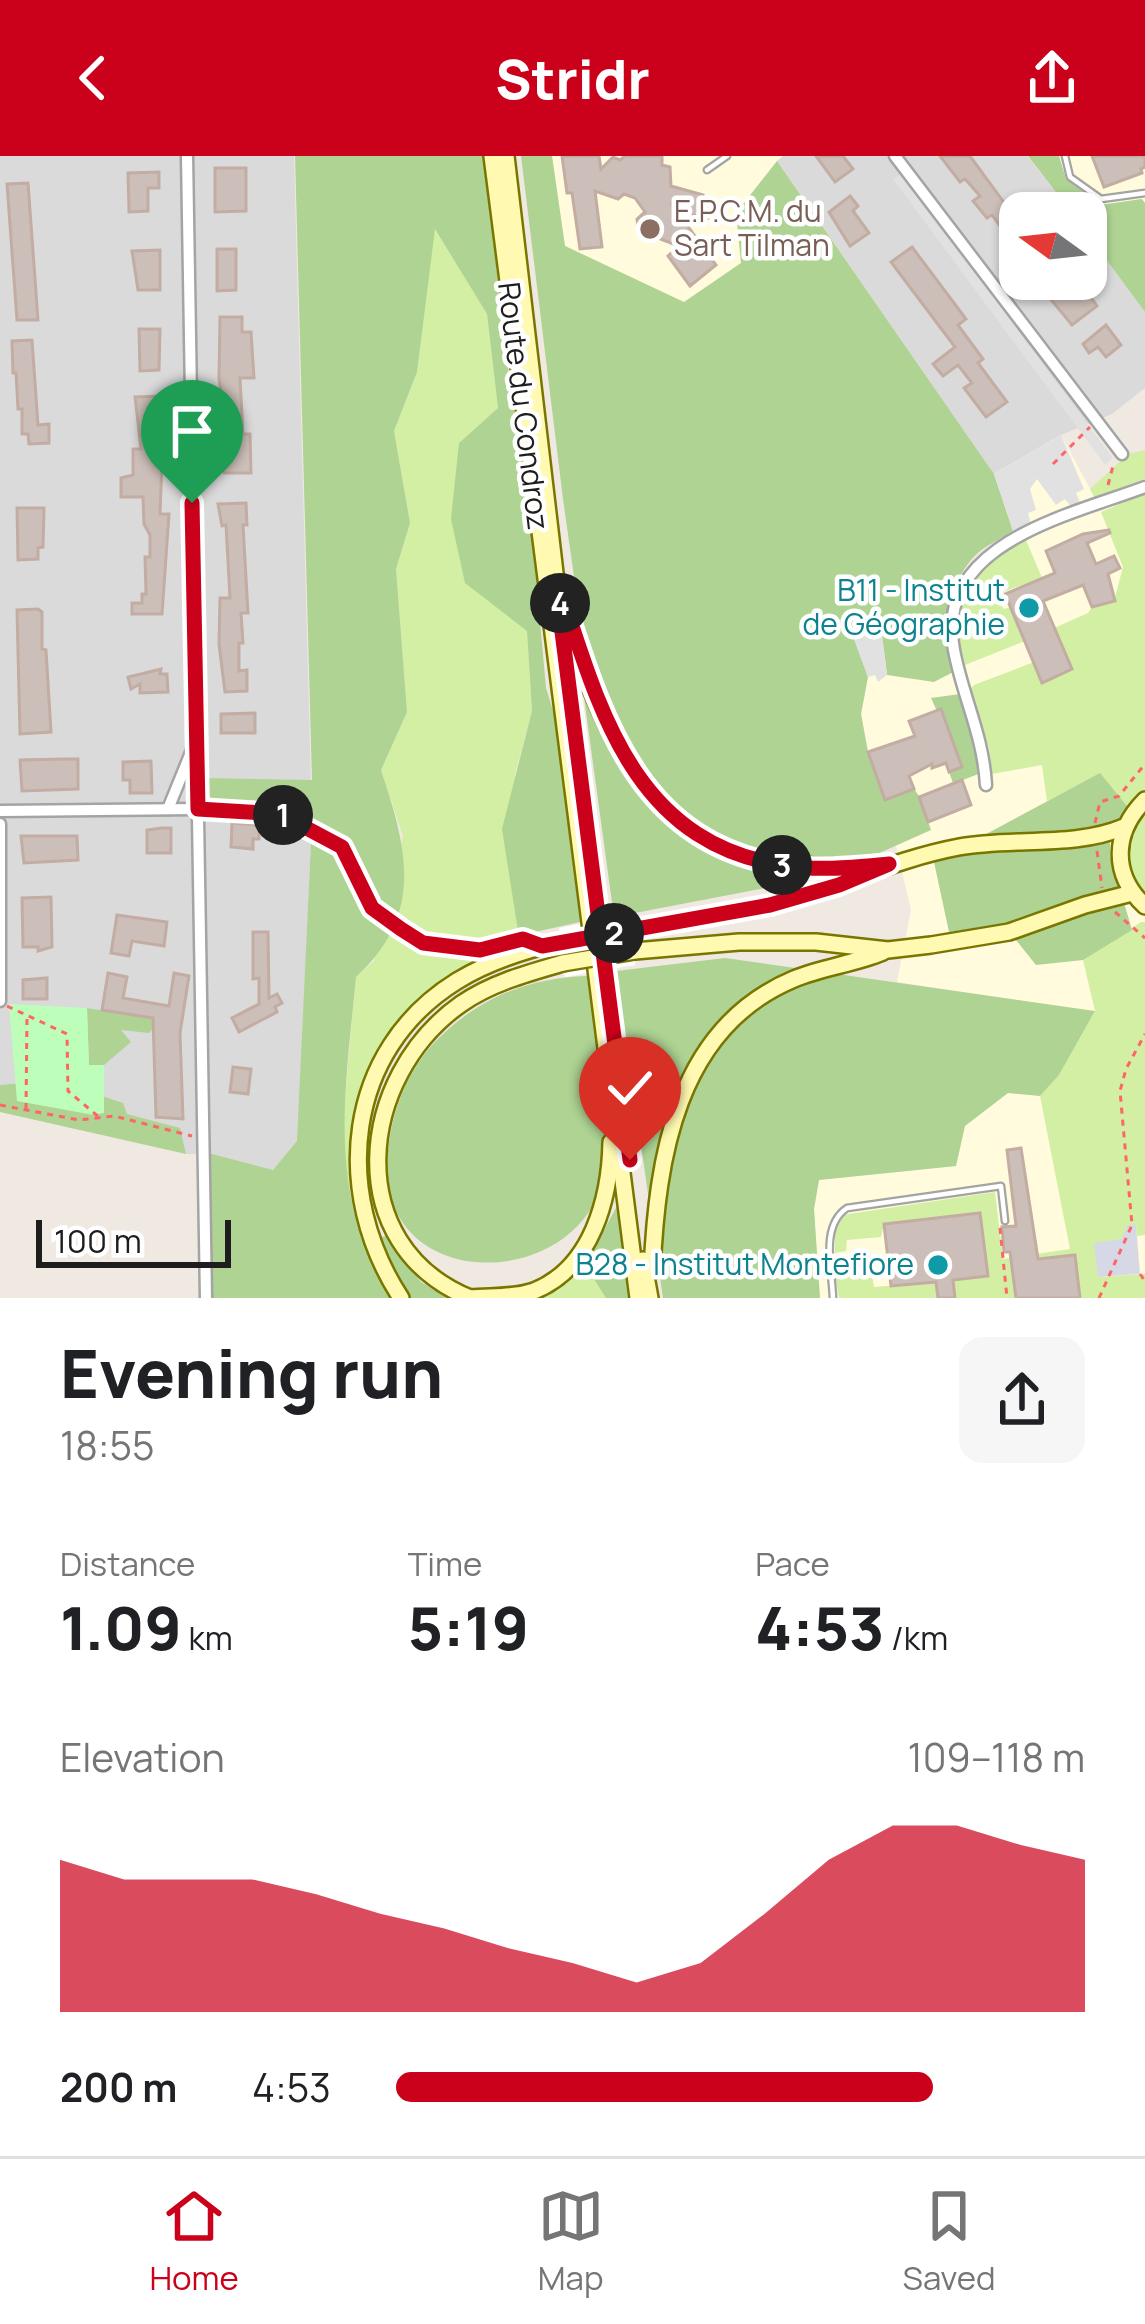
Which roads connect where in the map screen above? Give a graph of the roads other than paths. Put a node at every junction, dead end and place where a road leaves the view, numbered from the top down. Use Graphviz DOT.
graph roads {
  1 [pos="187,156"];
  2 [pos="492,156"];
  3 [pos="506,156"];
  4 [pos="727,156"];
  5 [pos="895,156"];
  6 [pos="1065,156"];
  7 [pos="707,170"];
  8 [pos="1145,193"];
  9 [pos="1122,454"];
  10 [pos="1145,487"];
  11 [pos="560,589"];
  12 [pos="196,742"];
  13 [pos="986,785"];
  14 [pos="1145,800"];
  15 [pos="168,809"];
  16 [pos="198,809"];
  17 [pos="0,811"];
  18 [pos="0,824"];
  19 [pos="1124,827"];
  20 [pos="889,864"];
  21 [pos="1132,893"];
  22 [pos="1145,906"];
  23 [pos="888,950"];
  24 [pos="0,1002"];
  25 [pos="612,1111"];
  26 [pos="1005,1221"];
  27 [pos="206,1298"];
  28 [pos="401,1298"];
  29 [pos="470,1298"];
  30 [pos="638,1298"];
  31 [pos="650,1298"];
  32 [pos="832,1298"];
  1 -- 12 [label="street"];
  2 -- 25 [label="main road, Route du Condroz"];
  3 -- 11 [label="main road, Route du Condroz"];
  4 -- 7 [label="lane"];
  5 -- 9 [label="street"];
  6 -- 8 [label="lane"];
  10 -- 13 [label="street"];
  11 -- 20 [label="main road"];
  11 -- 31 [label="main road, Route du Condroz"];
  12 -- 15 [label="street"];
  12 -- 16 [label="street"];
  14 -- 19 [label="main road"];
  15 -- 16 [label="street"];
  15 -- 17 [label="street"];
  16 -- 27 [label="street"];
  18 -- 24 [label="street"];
  19 -- 20 [label="main road"];
  19 -- 21 [label="main road"];
  20 -- 28 [label="main road, bridge"];
  21 -- 22 [label="main road"];
  21 -- 23 [label="main road"];
  23 -- 29 [label="main road, bridge"];
  23 -- 31 [label="main road"];
  25 -- 29 [label="main road"];
  25 -- 30 [label="main road, Route du Condroz"];
  26 -- 32 [label="lane"];
}
